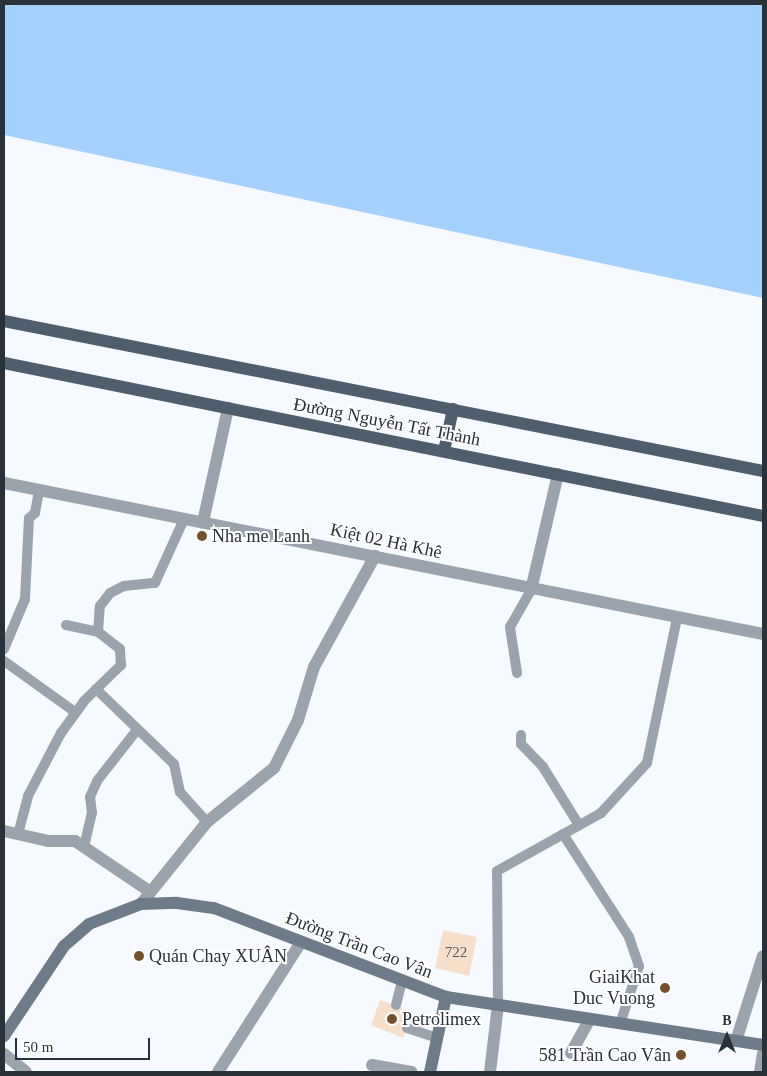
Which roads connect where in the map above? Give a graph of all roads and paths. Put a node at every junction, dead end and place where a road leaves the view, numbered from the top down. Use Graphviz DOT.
graph roads {
  1 [pos="4,321"];
  2 [pos="4,363"];
  3 [pos="228,408"];
  4 [pos="453,409"];
  5 [pos="444,451"];
  6 [pos="763,471"];
  7 [pos="558,474"];
  8 [pos="4,483"];
  9 [pos="39,490"];
  10 [pos="763,516"];
  11 [pos="184,519"];
  12 [pos="203,522"];
  13 [pos="375,556"];
  14 [pos="531,590"];
  15 [pos="678,618"];
  16 [pos="66,625"];
  17 [pos="98,632"];
  18 [pos="763,634"];
  19 [pos="4,649"];
  20 [pos="4,661"];
  21 [pos="517,674"];
  22 [pos="96,689"];
  23 [pos="75,712"];
  24 [pos="136,731"];
  25 [pos="521,736"];
  26 [pos="208,822"];
  27 [pos="579,825"];
  28 [pos="4,831"];
  29 [pos="18,834"];
  30 [pos="563,834"];
  31 [pos="84,847"];
  32 [pos="149,891"];
  33 [pos="140,904"];
  34 [pos="301,942"];
  35 [pos="763,956"];
  36 [pos="402,981"];
  37 [pos="446,997"];
  38 [pos="396,1005"];
  39 [pos="498,1005"];
  40 [pos="590,1019"];
  41 [pos="620,1024"];
  42 [pos="407,1028"];
  43 [pos="4,1036"];
  44 [pos="437,1038"];
  45 [pos="736,1042"];
  46 [pos="763,1045"];
  47 [pos="571,1052"];
  48 [pos="4,1054"];
  49 [pos="763,1054"];
  50 [pos="372,1065"];
  51 [pos="26,1072"];
  52 [pos="218,1072"];
  53 [pos="411,1072"];
  54 [pos="430,1072"];
  55 [pos="490,1072"];
  56 [pos="760,1072"];
  1 -- 4 [label="main road, Đường Nguyễn Tất Thành"];
  2 -- 3 [label="main road, Đường Nguyễn Tất Thành"];
  3 -- 5 [label="main road, Đường Nguyễn Tất Thành"];
  3 -- 12 [label="street"];
  4 -- 5 [label="main road"];
  4 -- 6 [label="main road, Đường Nguyễn Tất Thành"];
  5 -- 7 [label="main road, Đường Nguyễn Tất Thành"];
  7 -- 10 [label="main road, Đường Nguyễn Tất Thành"];
  7 -- 14 [label="street"];
  8 -- 9 [label="street, Kiệt 02 Hà Khê"];
  9 -- 11 [label="street, Kiệt 02 Hà Khê"];
  9 -- 19 [label="lane"];
  11 -- 12 [label="street, Kiệt 02 Hà Khê"];
  11 -- 17 [label="lane"];
  12 -- 13 [label="street, Kiệt 02 Hà Khê"];
  13 -- 14 [label="street, Kiệt 02 Hà Khê"];
  13 -- 26 [label="street"];
  14 -- 15 [label="street, Kiệt 02 Hà Khê"];
  14 -- 21 [label="lane"];
  15 -- 18 [label="street, Kiệt 02 Hà Khê"];
  15 -- 27 [label="lane"];
  16 -- 17 [label="lane"];
  17 -- 22 [label="lane"];
  20 -- 23 [label="lane"];
  22 -- 23 [label="lane"];
  22 -- 24 [label="lane"];
  23 -- 29 [label="lane"];
  24 -- 26 [label="lane"];
  24 -- 31 [label="lane"];
  25 -- 27 [label="lane"];
  26 -- 32 [label="street"];
  27 -- 30 [label="lane"];
  28 -- 29 [label="street"];
  29 -- 31 [label="street"];
  30 -- 39 [label="lane"];
  30 -- 41 [label="lane"];
  31 -- 32 [label="street"];
  32 -- 33 [label="street"];
  33 -- 34 [label="main road, Đường Trần Cao Vân"];
  33 -- 43 [label="main road, Đường Trần Cao Vân"];
  34 -- 36 [label="main road, Đường Trần Cao Vân"];
  34 -- 52 [label="street"];
  35 -- 45 [label="street"];
  36 -- 37 [label="main road, Đường Trần Cao Vân"];
  36 -- 38 [label="lane"];
  37 -- 39 [label="main road, Đường Trần Cao Vân"];
  37 -- 44 [label="main road"];
  39 -- 40 [label="main road, Đường Trần Cao Vân"];
  39 -- 55 [label="street"];
  40 -- 41 [label="main road, Đường Trần Cao Vân"];
  40 -- 47 [label="street"];
  41 -- 45 [label="main road, Đường Trần Cao Vân"];
  42 -- 44 [label="lane"];
  44 -- 54 [label="main road"];
  45 -- 46 [label="main road, Đường Trần Cao Vân"];
  48 -- 51 [label="street"];
  49 -- 56 [label="street"];
  50 -- 53 [label="street"];
}
